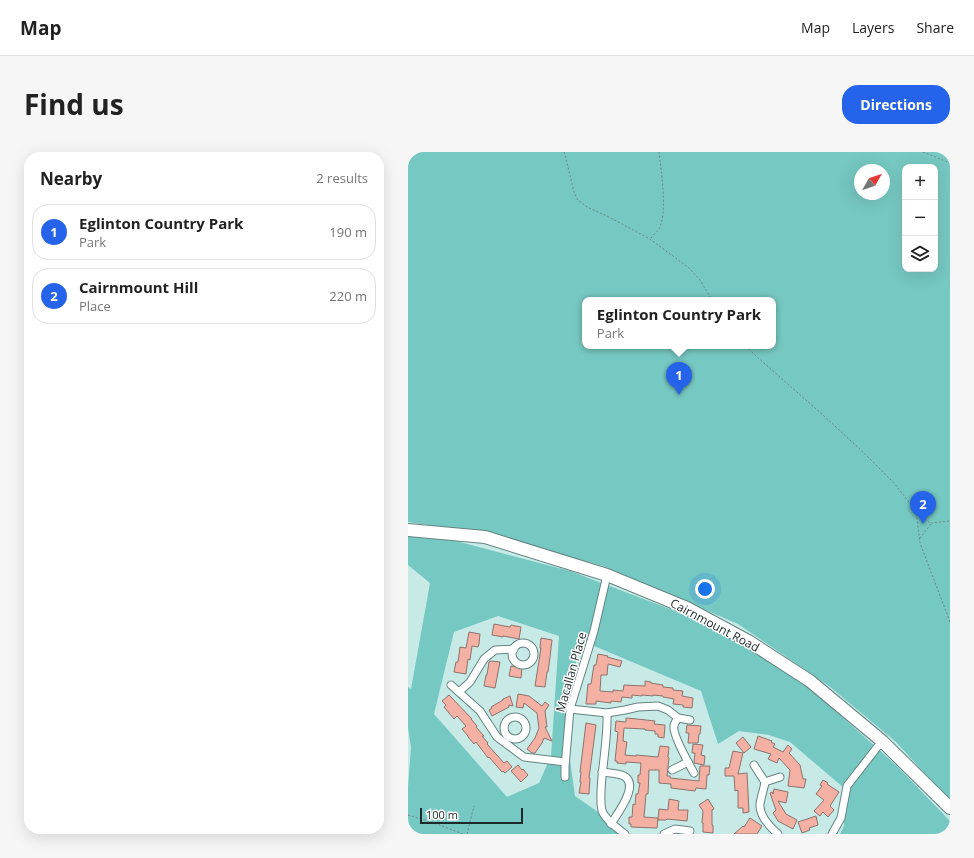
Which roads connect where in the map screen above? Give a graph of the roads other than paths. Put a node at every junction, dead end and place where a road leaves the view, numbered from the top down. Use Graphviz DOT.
graph roads {
  1 [pos="408,530"];
  2 [pos="607,575"];
  3 [pos="514,649"];
  4 [pos="451,685"];
  5 [pos="459,692"];
  6 [pos="570,708"];
  7 [pos="607,714"];
  8 [pos="678,718"];
  9 [pos="690,720"];
  10 [pos="505,733"];
  11 [pos="497,738"];
  12 [pos="882,741"];
  13 [pos="565,762"];
  14 [pos="688,762"];
  15 [pos="754,765"];
  16 [pos="672,770"];
  17 [pos="602,772"];
  18 [pos="694,773"];
  19 [pos="780,776"];
  20 [pos="565,777"];
  21 [pos="766,782"];
  22 [pos="950,808"];
  23 [pos="611,824"];
  24 [pos="690,831"];
  25 [pos="625,834"];
  26 [pos="664,834"];
  27 [pos="778,834"];
  28 [pos="832,834"];
  1 -- 2 [label="main road, Cairnmount Road"];
  2 -- 6 [label="street, Macallan Place"];
  2 -- 12 [label="main road, Cairnmount Road"];
  3 -- 5 [label="street"];
  4 -- 5 [label="street"];
  5 -- 11 [label="street"];
  6 -- 7 [label="street"];
  6 -- 13 [label="street, Macallan Place"];
  7 -- 8 [label="street"];
  7 -- 17 [label="street"];
  8 -- 9 [label="street"];
  8 -- 14 [label="street"];
  10 -- 11 [label="street"];
  11 -- 13 [label="street"];
  12 -- 22 [label="main road, Cairnmount Road"];
  12 -- 28 [label="street"];
  13 -- 20 [label="street, Macallan Place"];
  14 -- 16 [label="street"];
  14 -- 18 [label="street"];
  15 -- 21 [label="street"];
  17 -- 23 [label="street"];
  17 -- 23 [label="street"];
  19 -- 21 [label="street"];
  21 -- 27 [label="street"];
  23 -- 25 [label="street"];
  24 -- 26 [label="street"];
}
